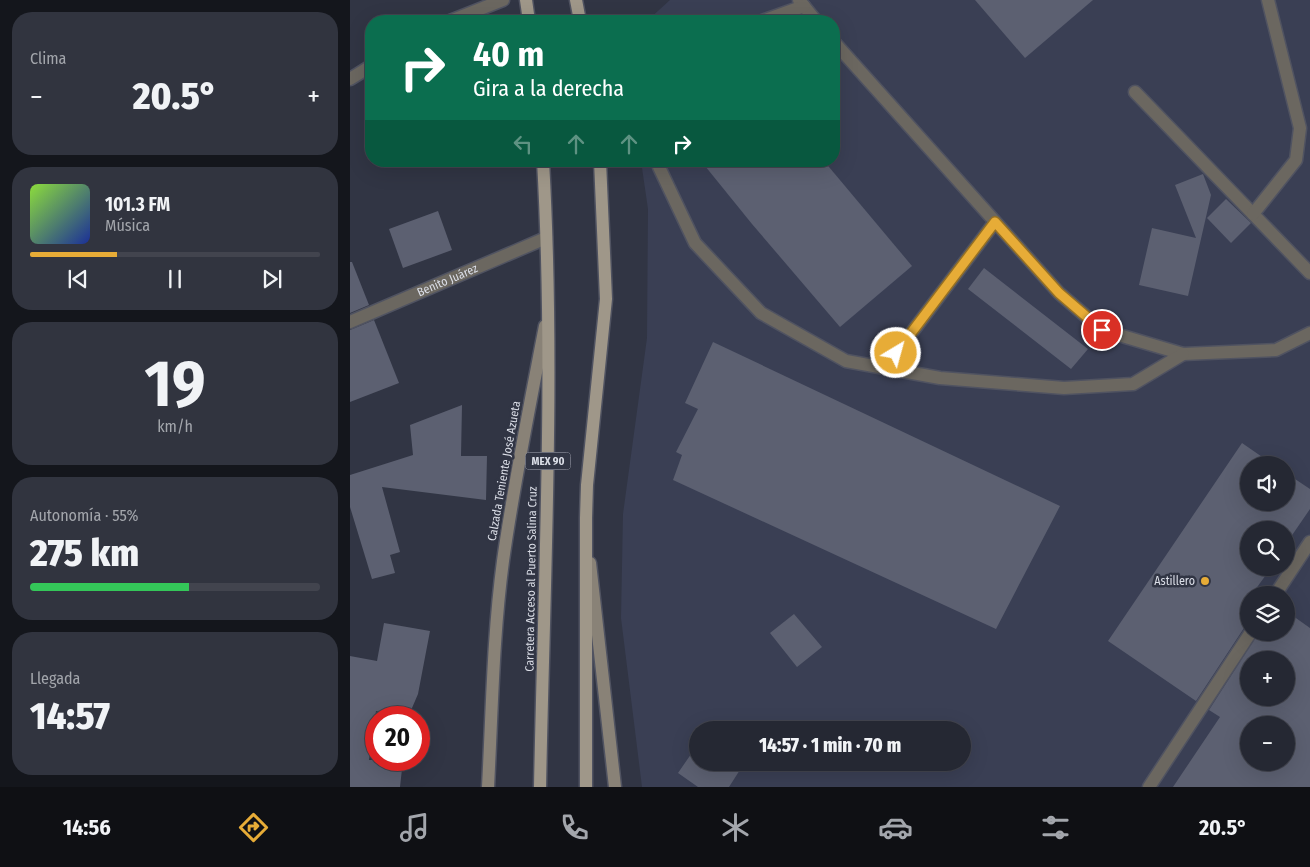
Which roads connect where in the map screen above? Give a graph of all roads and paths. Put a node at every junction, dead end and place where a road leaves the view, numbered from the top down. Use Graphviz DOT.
graph roads {
  1 [pos="503,0"];
  2 [pos="526,0"];
  3 [pos="576,0"];
  4 [pos="1268,0"];
  5 [pos="801,3"];
  6 [pos="465,15"];
  7 [pos="528,15"];
  8 [pos="579,15"];
  9 [pos="775,15"];
  10 [pos="811,15"];
  11 [pos="840,49"];
  12 [pos="365,70"];
  13 [pos="350,79"];
  14 [pos="1135,92"];
  15 [pos="543,167"];
  16 [pos="600,167"];
  17 [pos="659,167"];
  18 [pos="1253,214"];
  19 [pos="995,222"];
  20 [pos="546,238"];
  21 [pos="1310,273"];
  22 [pos="548,311"];
  23 [pos="350,322"];
  24 [pos="1310,333"];
  25 [pos="1183,354"];
  26 [pos="885,368"];
  27 [pos="586,518"];
  28 [pos="1310,542"];
  29 [pos="1281,586"];
  30 [pos="1245,641"];
  31 [pos="488,787"];
  32 [pos="540,787"];
  33 [pos="586,787"];
  34 [pos="615,787"];
  35 [pos="1149,787"];
  1 -- 6 [label="street"];
  2 -- 7 [label="main road"];
  3 -- 8 [label="main road"];
  4 -- 18 [label="street"];
  5 -- 9 [label="street"];
  5 -- 10 [label="street"];
  11 -- 19 [label="street"];
  12 -- 13 [label="street"];
  14 -- 18 [label="street"];
  15 -- 20 [label="main road, Calzada Teniente José Azueta"];
  16 -- 27 [label="main road"];
  17 -- 26 [label="street"];
  18 -- 21 [label="street"];
  19 -- 25 [label="street"];
  19 -- 26 [label="street"];
  20 -- 22 [label="main road, Calzada Teniente José Azueta"];
  20 -- 23 [label="street, Benito Juárez"];
  22 -- 31 [label="main road, Calzada Teniente José Azueta"];
  22 -- 32 [label="main road, Carretera Acceso al Puerto Salina Cruz / MEX 90"];
  24 -- 25 [label="street"];
  25 -- 26 [label="street"];
  27 -- 33 [label="main road"];
  27 -- 34 [label="main road"];
  28 -- 29 [label="street"];
  30 -- 35 [label="street"];
}
